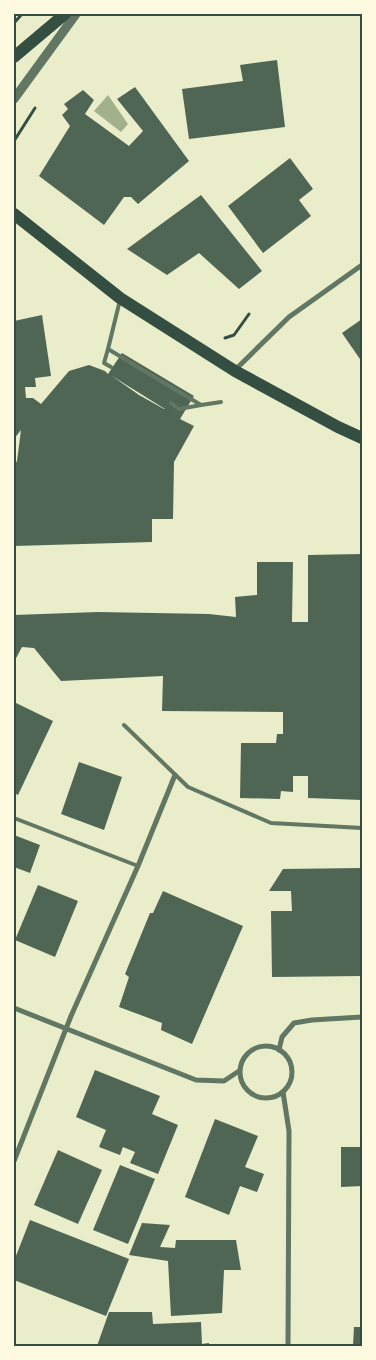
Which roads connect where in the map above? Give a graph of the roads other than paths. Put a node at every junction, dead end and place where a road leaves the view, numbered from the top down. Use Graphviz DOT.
graph roads {
  1 [pos="64,14"];
  2 [pos="76,14"];
  3 [pos="14,57"];
  4 [pos="14,99"];
  5 [pos="14,214"];
  6 [pos="362,264"];
  7 [pos="120,298"];
  8 [pos="108,349"];
  9 [pos="112,367"];
  10 [pos="235,370"];
  11 [pos="221,402"];
  12 [pos="171,403"];
  13 [pos="201,405"];
  14 [pos="362,438"];
  15 [pos="124,725"];
  16 [pos="175,775"];
  17 [pos="14,818"];
  18 [pos="362,828"];
  19 [pos="138,866"];
  20 [pos="14,1008"];
  21 [pos="362,1017"];
  22 [pos="66,1027"];
  23 [pos="279,1050"];
  24 [pos="240,1071"];
  25 [pos="283,1092"];
  26 [pos="14,1161"];
  27 [pos="288,1346"];
  1 -- 3 [label="main road"];
  2 -- 4 [label="street"];
  5 -- 7 [label="main road"];
  6 -- 10 [label="street"];
  7 -- 8 [label="lane"];
  7 -- 10 [label="main road"];
  8 -- 9 [label="lane"];
  8 -- 13 [label="lane"];
  10 -- 14 [label="main road"];
  11 -- 13 [label="lane"];
  12 -- 13 [label="lane"];
  15 -- 16 [label="lane"];
  16 -- 18 [label="lane"];
  16 -- 19 [label="street"];
  17 -- 19 [label="lane"];
  19 -- 22 [label="street"];
  20 -- 22 [label="street"];
  21 -- 23 [label="street"];
  22 -- 24 [label="street"];
  22 -- 26 [label="street"];
  23 -- 24 [label="street"];
  23 -- 25 [label="street"];
  24 -- 25 [label="street"];
  25 -- 27 [label="street"];
}
